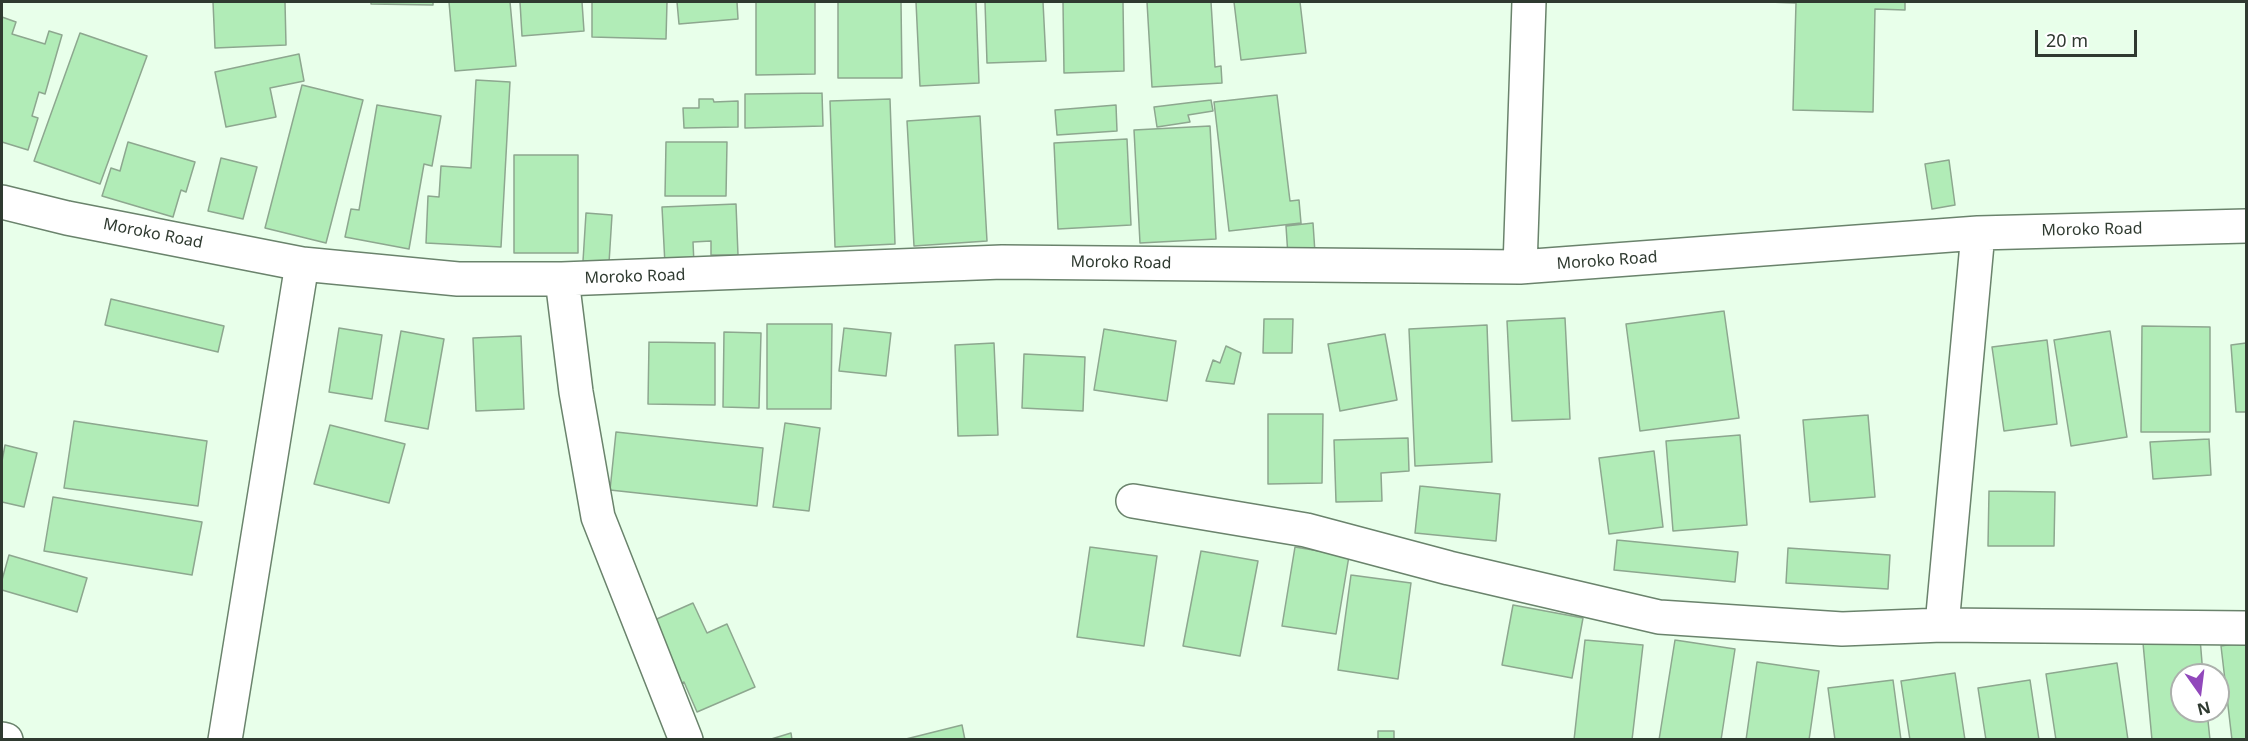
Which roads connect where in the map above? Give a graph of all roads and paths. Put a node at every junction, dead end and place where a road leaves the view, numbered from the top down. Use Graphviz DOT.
graph roads {
  1 [pos="1529,2"];
  2 [pos="2,202"];
  3 [pos="2247,226"];
  4 [pos="1978,233"];
  5 [pos="303,264"];
  6 [pos="1520,267"];
  7 [pos="562,279"];
  8 [pos="1133,501"];
  9 [pos="1942,625"];
  10 [pos="2247,628"];
  11 [pos="225,740"];
  12 [pos="686,740"];
  1 -- 6 [label="street"];
  2 -- 5 [label="street, Moroko Road"];
  3 -- 4 [label="street, Moroko Road"];
  4 -- 6 [label="street, Moroko Road"];
  4 -- 9 [label="street"];
  5 -- 7 [label="street, Moroko Road"];
  5 -- 11 [label="street"];
  6 -- 7 [label="street, Moroko Road"];
  7 -- 12 [label="street"];
  8 -- 9 [label="street"];
  9 -- 10 [label="street"];
}
